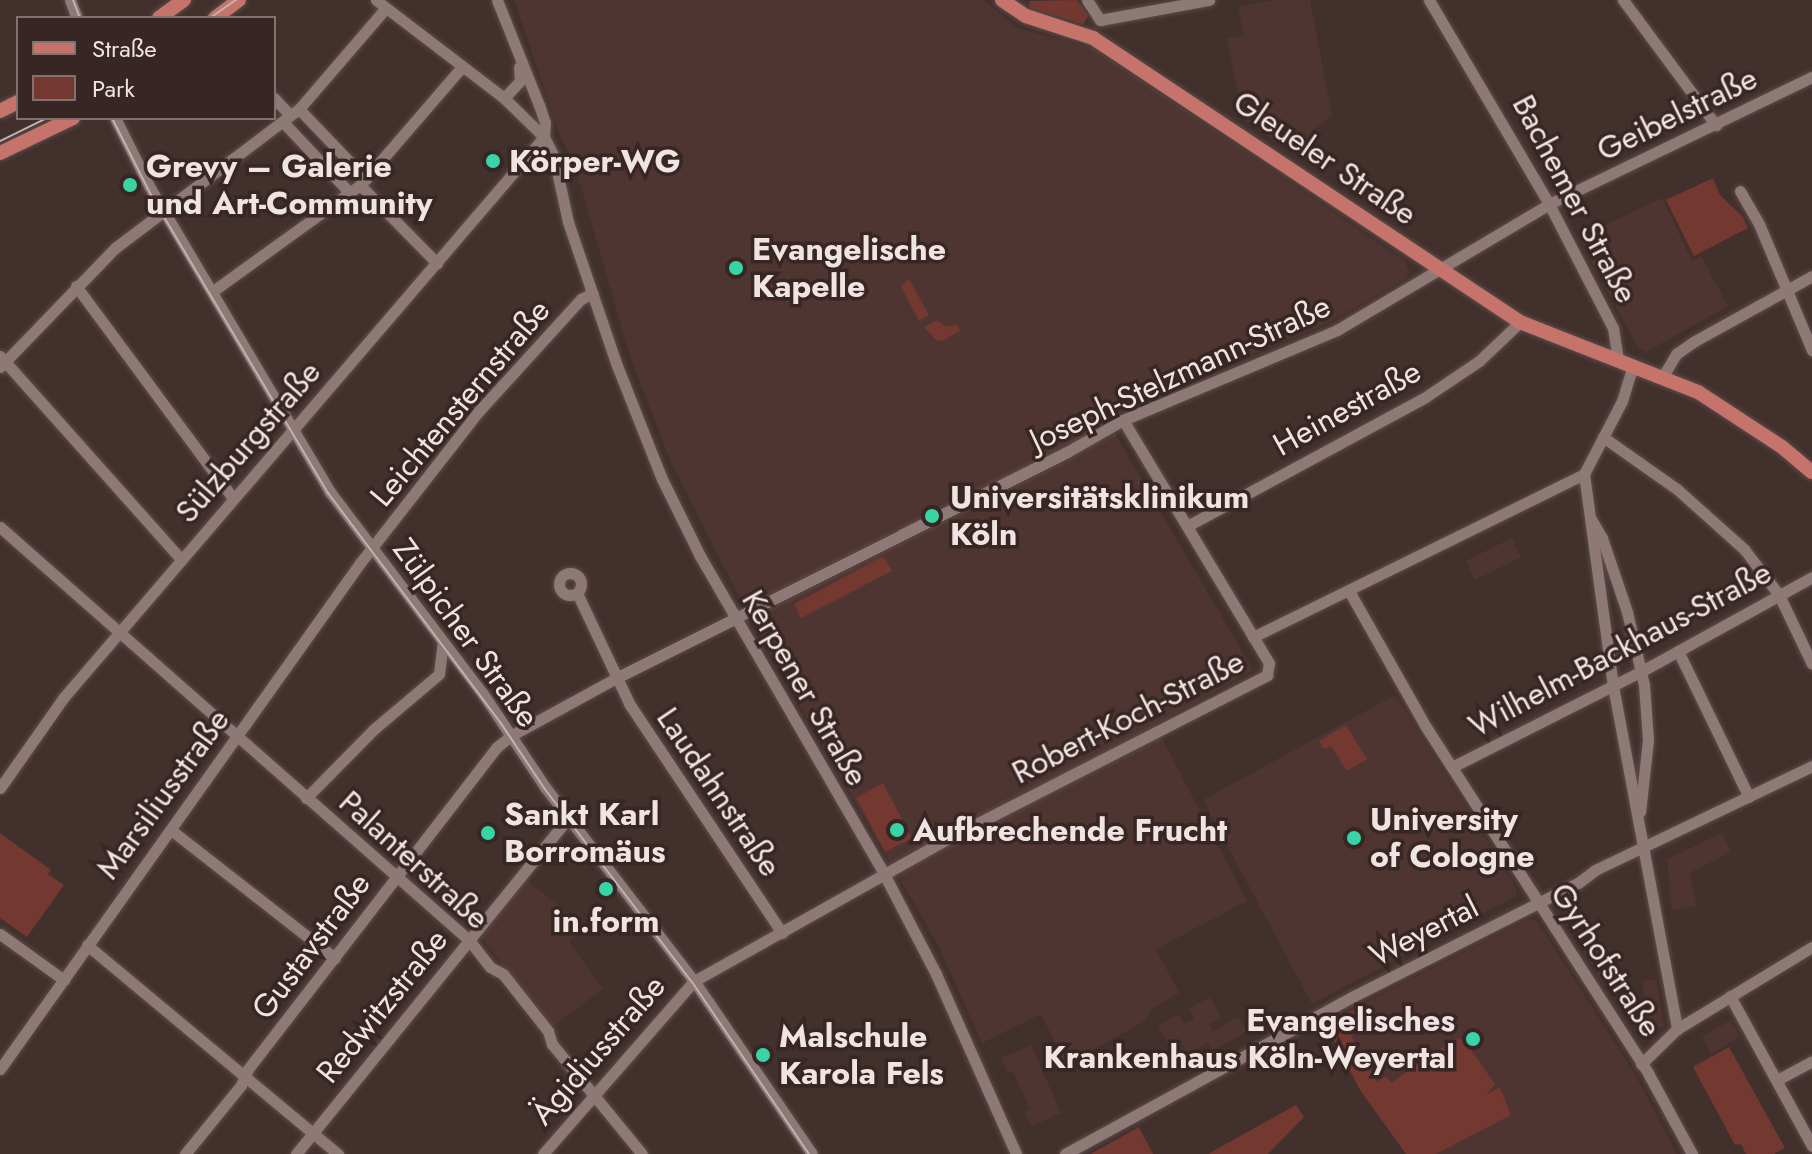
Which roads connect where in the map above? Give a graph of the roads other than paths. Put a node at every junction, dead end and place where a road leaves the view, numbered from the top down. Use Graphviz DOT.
graph roads {
  1 [pos="184,0"];
  2 [pos="239,0"];
  3 [pos="497,0"];
  4 [pos="1087,0"];
  5 [pos="1209,0"];
  6 [pos="1429,0"];
  7 [pos="1623,0"];
  8 [pos="1006,1"];
  9 [pos="381,4"];
  10 [pos="162,16"];
  11 [pos="218,16"];
  12 [pos="1100,20"];
  13 [pos="1093,38"];
  14 [pos="518,55"];
  15 [pos="462,67"];
  16 [pos="1812,77"];
  17 [pos="504,98"];
  18 [pos="276,100"];
  19 [pos="291,115"];
  20 [pos="69,120"];
  21 [pos="116,120"];
  22 [pos="1716,125"];
  23 [pos="544,137"];
  24 [pos="0,153"];
  25 [pos="363,182"];
  26 [pos="1740,191"];
  27 [pos="350,193"];
  28 [pos="1549,204"];
  29 [pos="163,212"];
  30 [pos="437,263"];
  31 [pos="1440,269"];
  32 [pos="1812,276"];
  33 [pos="76,286"];
  34 [pos="1786,289"];
  35 [pos="213,291"];
  36 [pos="593,293"];
  37 [pos="1520,322"];
  38 [pos="1812,350"];
  39 [pos="1618,360"];
  40 [pos="2,361"];
  41 [pos="1633,365"];
  42 [pos="1663,376"];
  43 [pos="1123,420"];
  44 [pos="294,427"];
  45 [pos="1603,437"];
  46 [pos="1812,472"];
  47 [pos="1584,474"];
  48 [pos="233,498"];
  49 [pos="1591,519"];
  50 [pos="1189,525"];
  51 [pos="2,534"];
  52 [pos="372,550"];
  53 [pos="181,559"];
  54 [pos="1812,577"];
  55 [pos="1349,591"];
  56 [pos="577,593"];
  57 [pos="1779,595"];
  58 [pos="735,618"];
  59 [pos="119,633"];
  60 [pos="1253,637"];
  61 [pos="443,642"];
  62 [pos="1678,651"];
  63 [pos="1812,664"];
  64 [pos="1642,671"];
  65 [pos="616,678"];
  66 [pos="1613,686"];
  67 [pos="512,735"];
  68 [pos="236,736"];
  69 [pos="1812,766"];
  70 [pos="1452,767"];
  71 [pos="0,788"];
  72 [pos="1749,797"];
  73 [pos="306,798"];
  74 [pos="569,817"];
  75 [pos="1639,817"];
  76 [pos="171,830"];
  77 [pos="1644,847"];
  78 [pos="884,874"];
  79 [pos="395,878"];
  80 [pos="1539,903"];
  81 [pos="782,933"];
  82 [pos="0,934"];
  83 [pos="469,940"];
  84 [pos="87,945"];
  85 [pos="1812,947"];
  86 [pos="335,958"];
  87 [pos="64,980"];
  88 [pos="694,981"];
  89 [pos="1730,996"];
  90 [pos="1677,1029"];
  91 [pos="1812,1061"];
  92 [pos="1641,1064"];
  93 [pos="0,1069"];
  94 [pos="244,1077"];
  95 [pos="1777,1080"];
  96 [pos="593,1094"];
  97 [pos="313,1133"];
  98 [pos="1812,1146"];
  99 [pos="185,1154"];
  100 [pos="296,1154"];
  101 [pos="338,1154"];
  102 [pos="543,1154"];
  103 [pos="642,1154"];
  104 [pos="812,1154"];
  105 [pos="1016,1154"];
  106 [pos="1065,1154"];
  107 [pos="1692,1154"];
  1 -- 10 [label="main road"];
  2 -- 11 [label="main road"];
  3 -- 14 [label="street, Kerpener Straße"];
  4 -- 12 [label="street"];
  5 -- 12 [label="street"];
  6 -- 28 [label="street, Bachemer Straße"];
  7 -- 22 [label="street"];
  8 -- 13 [label="main road, Gleueler Straße"];
  9 -- 15 [label="street"];
  9 -- 19 [label="street"];
  12 -- 13 [label="street"];
  13 -- 31 [label="main road, Gleueler Straße"];
  14 -- 17 [label="street"];
  14 -- 23 [label="street, Kerpener Straße"];
  15 -- 17 [label="street"];
  15 -- 25 [label="street"];
  16 -- 22 [label="street, Geibelstraße"];
  17 -- 23 [label="street"];
  18 -- 19 [label="street"];
  19 -- 25 [label="street"];
  19 -- 27 [label="street"];
  19 -- 29 [label="street"];
  20 -- 24 [label="main road"];
  21 -- 29 [label="street, Zülpicher Straße"];
  22 -- 28 [label="street, Geibelstraße"];
  23 -- 30 [label="street, Sülzburgstraße"];
  23 -- 36 [label="street, Kerpener Straße"];
  25 -- 27 [label="street"];
  25 -- 30 [label="street"];
  26 -- 34 [label="street"];
  27 -- 35 [label="street"];
  28 -- 31 [label="street, Geibelstraße"];
  28 -- 39 [label="street, Bachemer Straße"];
  29 -- 33 [label="street"];
  29 -- 35 [label="street, Zülpicher Straße"];
  30 -- 44 [label="street, Sülzburgstraße"];
  31 -- 37 [label="main road, Gleueler Straße"];
  31 -- 43 [label="street, Joseph-Stelzmann-Straße"];
  32 -- 34 [label="street"];
  33 -- 40 [label="street"];
  33 -- 48 [label="street"];
  34 -- 38 [label="street"];
  34 -- 42 [label="street"];
  35 -- 44 [label="street, Zülpicher Straße"];
  36 -- 52 [label="street, Leichtensternstraße"];
  36 -- 58 [label="street, Kerpener Straße"];
  37 -- 39 [label="main road, Gleueler Straße"];
  37 -- 50 [label="street, Heinestraße"];
  39 -- 41 [label="main road"];
  40 -- 53 [label="street"];
  41 -- 42 [label="main road"];
  41 -- 45 [label="street"];
  42 -- 46 [label="main road"];
  43 -- 50 [label="street"];
  43 -- 58 [label="street, Joseph-Stelzmann-Straße"];
  44 -- 48 [label="street, Sülzburgstraße"];
  44 -- 52 [label="street, Zülpicher Straße"];
  45 -- 47 [label="street"];
  45 -- 57 [label="street"];
  47 -- 49 [label="street"];
  47 -- 55 [label="street, Robert-Koch-Straße"];
  48 -- 53 [label="street, Sülzburgstraße"];
  49 -- 64 [label="street"];
  49 -- 66 [label="street"];
  50 -- 60 [label="street"];
  51 -- 59 [label="street, Palanterstraße"];
  52 -- 61 [label="street, Zülpicher Straße"];
  52 -- 68 [label="street, Marsiliusstraße"];
  53 -- 59 [label="street, Sülzburgstraße"];
  54 -- 57 [label="street, Wilhelm-Backhaus-Straße"];
  55 -- 60 [label="street, Robert-Koch-Straße"];
  55 -- 70 [label="street, Gyrhofstraße"];
  56 -- 65 [label="street, Laudahnstraße"];
  57 -- 62 [label="street, Wilhelm-Backhaus-Straße"];
  57 -- 63 [label="street"];
  58 -- 65 [label="street, Joseph-Stelzmann-Straße"];
  58 -- 78 [label="street, Kerpener Straße"];
  59 -- 68 [label="street, Palanterstraße"];
  59 -- 71 [label="street, Sülzburgstraße"];
  60 -- 78 [label="street, Robert-Koch-Straße"];
  61 -- 67 [label="street, Zülpicher Straße"];
  61 -- 73 [label="street"];
  62 -- 64 [label="street, Wilhelm-Backhaus-Straße"];
  62 -- 72 [label="street"];
  64 -- 66 [label="street, Wilhelm-Backhaus-Straße"];
  64 -- 75 [label="street"];
  65 -- 67 [label="street, Joseph-Stelzmann-Straße"];
  65 -- 81 [label="street, Laudahnstraße"];
  66 -- 70 [label="street, Wilhelm-Backhaus-Straße"];
  66 -- 75 [label="street"];
  67 -- 74 [label="street, Zülpicher Straße"];
  67 -- 79 [label="street, Gustavstraße"];
  68 -- 73 [label="street, Palanterstraße"];
  68 -- 76 [label="street, Marsiliusstraße"];
  69 -- 72 [label="street, Weyertal"];
  70 -- 80 [label="street, Gyrhofstraße"];
  72 -- 77 [label="street, Weyertal"];
  73 -- 79 [label="street, Palanterstraße"];
  74 -- 83 [label="street, Redwitzstraße"];
  74 -- 88 [label="street, Zülpicher Straße"];
  75 -- 77 [label="street"];
  76 -- 84 [label="street, Marsiliusstraße"];
  76 -- 86 [label="street"];
  77 -- 80 [label="street, Weyertal"];
  77 -- 90 [label="street"];
  78 -- 81 [label="street, Robert-Koch-Straße"];
  78 -- 105 [label="street, Kerpener Straße"];
  79 -- 83 [label="street, Palanterstraße"];
  79 -- 86 [label="street, Gustavstraße"];
  80 -- 92 [label="street, Gyrhofstraße"];
  80 -- 106 [label="street, Weyertal"];
  81 -- 88 [label="street, Robert-Koch-Straße"];
  82 -- 87 [label="street"];
  83 -- 96 [label="street, Palanterstraße"];
  83 -- 97 [label="street, Redwitzstraße"];
  84 -- 87 [label="street, Marsiliusstraße"];
  84 -- 94 [label="street"];
  85 -- 89 [label="street"];
  86 -- 94 [label="street, Gustavstraße"];
  87 -- 93 [label="street, Marsiliusstraße"];
  88 -- 96 [label="street, Ägidiusstraße"];
  88 -- 104 [label="street, Zülpicher Straße"];
  89 -- 90 [label="street"];
  89 -- 95 [label="street"];
  90 -- 92 [label="street"];
  91 -- 95 [label="street"];
  92 -- 107 [label="street, Gyrhofstraße"];
  94 -- 97 [label="street"];
  94 -- 99 [label="street, Gustavstraße"];
  95 -- 98 [label="street"];
  96 -- 102 [label="street, Ägidiusstraße"];
  96 -- 103 [label="street, Palanterstraße"];
  97 -- 100 [label="street, Redwitzstraße"];
  97 -- 101 [label="street"];
}
